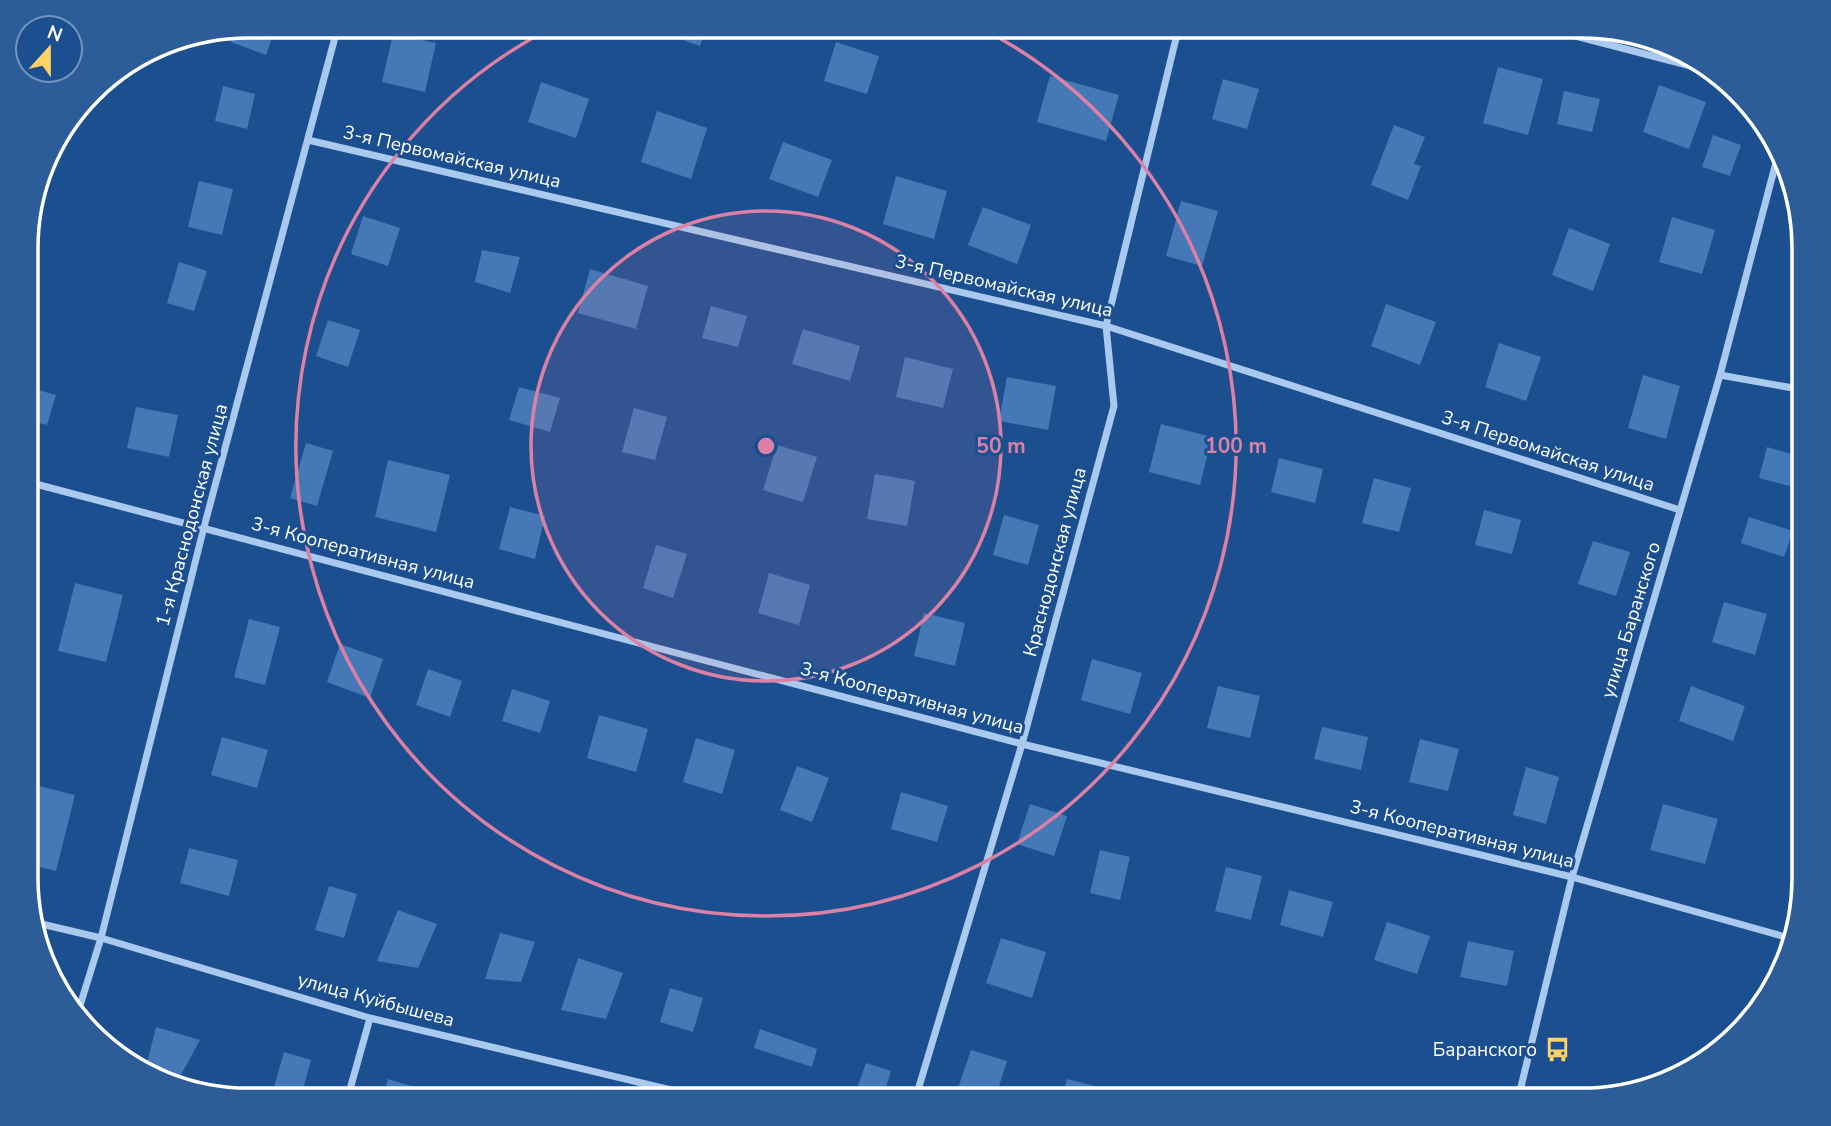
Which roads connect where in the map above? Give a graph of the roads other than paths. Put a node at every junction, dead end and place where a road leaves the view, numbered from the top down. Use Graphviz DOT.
graph roads {
  1 [pos="335,38"];
  2 [pos="1176,38"];
  3 [pos="1583,38"];
  4 [pos="1681,63"];
  5 [pos="308,140"];
  6 [pos="1775,166"];
  7 [pos="1106,326"];
  8 [pos="1720,375"];
  9 [pos="1792,388"];
  10 [pos="38,485"];
  11 [pos="1681,510"];
  12 [pos="204,527"];
  13 [pos="1022,744"];
  14 [pos="1572,877"];
  15 [pos="45,925"];
  16 [pos="1783,936"];
  17 [pos="101,938"];
  18 [pos="81,1003"];
  19 [pos="370,1018"];
  20 [pos="1521,1087"];
  21 [pos="350,1088"];
  22 [pos="662,1088"];
  23 [pos="919,1088"];
  1 -- 5 [label="street, 1-я Краснодонская улица"];
  2 -- 7 [label="street, Краснодонская улица"];
  3 -- 4 [label="street"];
  5 -- 7 [label="street, 3-я Первомайская улица"];
  5 -- 12 [label="street, 1-я Краснодонская улица"];
  6 -- 8 [label="street, улица Баранского"];
  7 -- 11 [label="street, 3-я Первомайская улица"];
  7 -- 13 [label="street, Краснодонская улица"];
  8 -- 9 [label="street"];
  8 -- 11 [label="street, улица Баранского"];
  10 -- 12 [label="street, 3-я Кооперативная улица"];
  11 -- 14 [label="street, улица Баранского"];
  12 -- 13 [label="street, 3-я Кооперативная улица"];
  12 -- 17 [label="street, 1-я Краснодонская улица"];
  13 -- 14 [label="street, 3-я Кооперативная улица"];
  13 -- 23 [label="street, Краснодонская улица"];
  14 -- 16 [label="street, 3-я Кооперативная улица"];
  14 -- 20 [label="street, улица Баранского"];
  15 -- 17 [label="street, улица Куйбышева"];
  17 -- 18 [label="street, 1-я Краснодонская улица"];
  17 -- 19 [label="street, улица Куйбышева"];
  19 -- 21 [label="street"];
  19 -- 22 [label="street, улица Куйбышева"];
}
